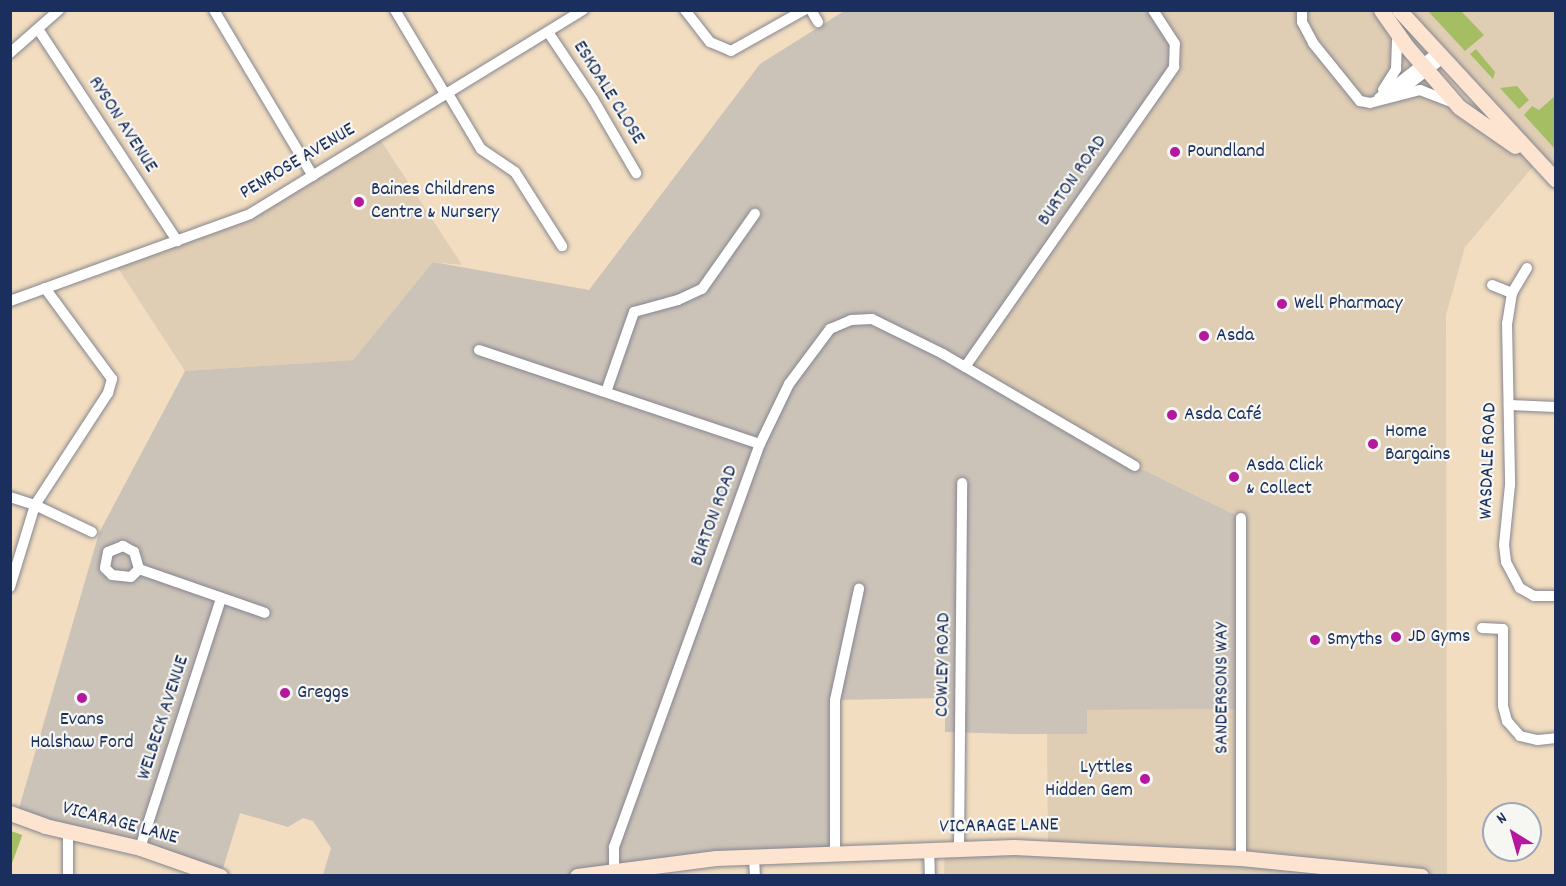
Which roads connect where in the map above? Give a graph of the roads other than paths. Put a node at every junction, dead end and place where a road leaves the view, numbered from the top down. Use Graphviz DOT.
graph roads {
  1 [pos="59,10"];
  2 [pos="214,10"];
  3 [pos="395,10"];
  4 [pos="685,10"];
  5 [pos="804,10"];
  6 [pos="811,10"];
  7 [pos="1153,10"];
  8 [pos="1302,10"];
  9 [pos="1381,10"];
  10 [pos="1399,10"];
  11 [pos="578,12"];
  12 [pos="818,22"];
  13 [pos="38,29"];
  14 [pos="548,32"];
  15 [pos="1397,35"];
  16 [pos="10,53"];
  17 [pos="1440,55"];
  18 [pos="1424,68"];
  19 [pos="446,93"];
  20 [pos="1391,98"];
  21 [pos="1374,102"];
  22 [pos="1459,107"];
  23 [pos="1537,161"];
  24 [pos="636,173"];
  25 [pos="313,176"];
  26 [pos="1556,180"];
  27 [pos="755,214"];
  28 [pos="177,241"];
  29 [pos="562,246"];
  30 [pos="1527,268"];
  31 [pos="1492,285"];
  32 [pos="45,288"];
  33 [pos="1512,293"];
  34 [pos="10,300"];
  35 [pos="479,350"];
  36 [pos="965,367"];
  37 [pos="606,392"];
  38 [pos="1510,405"];
  39 [pos="1556,407"];
  40 [pos="760,444"];
  41 [pos="1135,466"];
  42 [pos="962,483"];
  43 [pos="10,497"];
  44 [pos="36,504"];
  45 [pos="1241,518"];
  46 [pos="92,532"];
  47 [pos="139,568"];
  48 [pos="10,587"];
  49 [pos="859,589"];
  50 [pos="1556,596"];
  51 [pos="221,598"];
  52 [pos="265,613"];
  53 [pos="1482,628"];
  54 [pos="1556,738"];
  55 [pos="10,813"];
  56 [pos="68,831"];
  57 [pos="140,848"];
  58 [pos="959,848"];
  59 [pos="929,849"];
  60 [pos="835,853"];
  61 [pos="754,858"];
  62 [pos="1241,858"];
  63 [pos="614,870"];
  64 [pos="68,876"];
  65 [pos="220,876"];
  66 [pos="577,876"];
  67 [pos="755,876"];
  68 [pos="930,876"];
  69 [pos="1421,876"];
  1 -- 13 [label="street"];
  2 -- 25 [label="street"];
  3 -- 19 [label="street"];
  4 -- 5 [label="street"];
  6 -- 12 [label="street"];
  7 -- 36 [label="street, BURTON ROAD"];
  8 -- 21 [label="street"];
  9 -- 15 [label="street"];
  10 -- 17 [label="street"];
  11 -- 14 [label="street, PENROSE AVENUE"];
  13 -- 16 [label="street"];
  13 -- 28 [label="street, RYSON AVENUE"];
  14 -- 19 [label="street, PENROSE AVENUE"];
  14 -- 24 [label="street, ESKDALE CLOSE"];
  15 -- 18 [label="street"];
  15 -- 21 [label="street"];
  17 -- 18 [label="street"];
  17 -- 23 [label="street"];
  18 -- 20 [label="street"];
  18 -- 21 [label="street"];
  18 -- 22 [label="street"];
  19 -- 25 [label="street, PENROSE AVENUE"];
  19 -- 29 [label="street"];
  20 -- 21 [label="street"];
  20 -- 22 [label="street"];
  22 -- 23 [label="street"];
  23 -- 26 [label="street"];
  25 -- 28 [label="street, PENROSE AVENUE"];
  27 -- 37 [label="street"];
  28 -- 32 [label="street, PENROSE AVENUE"];
  30 -- 33 [label="street, WASDALE ROAD"];
  31 -- 33 [label="street"];
  32 -- 34 [label="street, PENROSE AVENUE"];
  32 -- 44 [label="street"];
  33 -- 38 [label="street, WASDALE ROAD"];
  35 -- 37 [label="street"];
  36 -- 40 [label="street, BURTON ROAD"];
  36 -- 41 [label="street, BURTON ROAD"];
  37 -- 40 [label="street"];
  38 -- 39 [label="street"];
  38 -- 50 [label="street, WASDALE ROAD"];
  40 -- 63 [label="street, BURTON ROAD"];
  42 -- 58 [label="street, COWLEY ROAD"];
  43 -- 44 [label="street"];
  44 -- 46 [label="street"];
  44 -- 48 [label="street"];
  45 -- 62 [label="street, SANDERSONS WAY"];
  47 -- 51 [label="street"];
  49 -- 60 [label="street"];
  51 -- 52 [label="street"];
  51 -- 57 [label="street, WELBECK AVENUE"];
  53 -- 54 [label="street"];
  55 -- 56 [label="street, VICARAGE LANE"];
  56 -- 57 [label="street, VICARAGE LANE"];
  56 -- 64 [label="street"];
  57 -- 65 [label="street, VICARAGE LANE"];
  58 -- 59 [label="street, VICARAGE LANE"];
  58 -- 62 [label="street, VICARAGE LANE"];
  59 -- 60 [label="street, VICARAGE LANE"];
  59 -- 68 [label="street"];
  60 -- 61 [label="street, VICARAGE LANE"];
  61 -- 63 [label="street, VICARAGE LANE"];
  61 -- 67 [label="street"];
  62 -- 69 [label="street, VICARAGE LANE"];
  63 -- 66 [label="street, VICARAGE LANE"];
}
